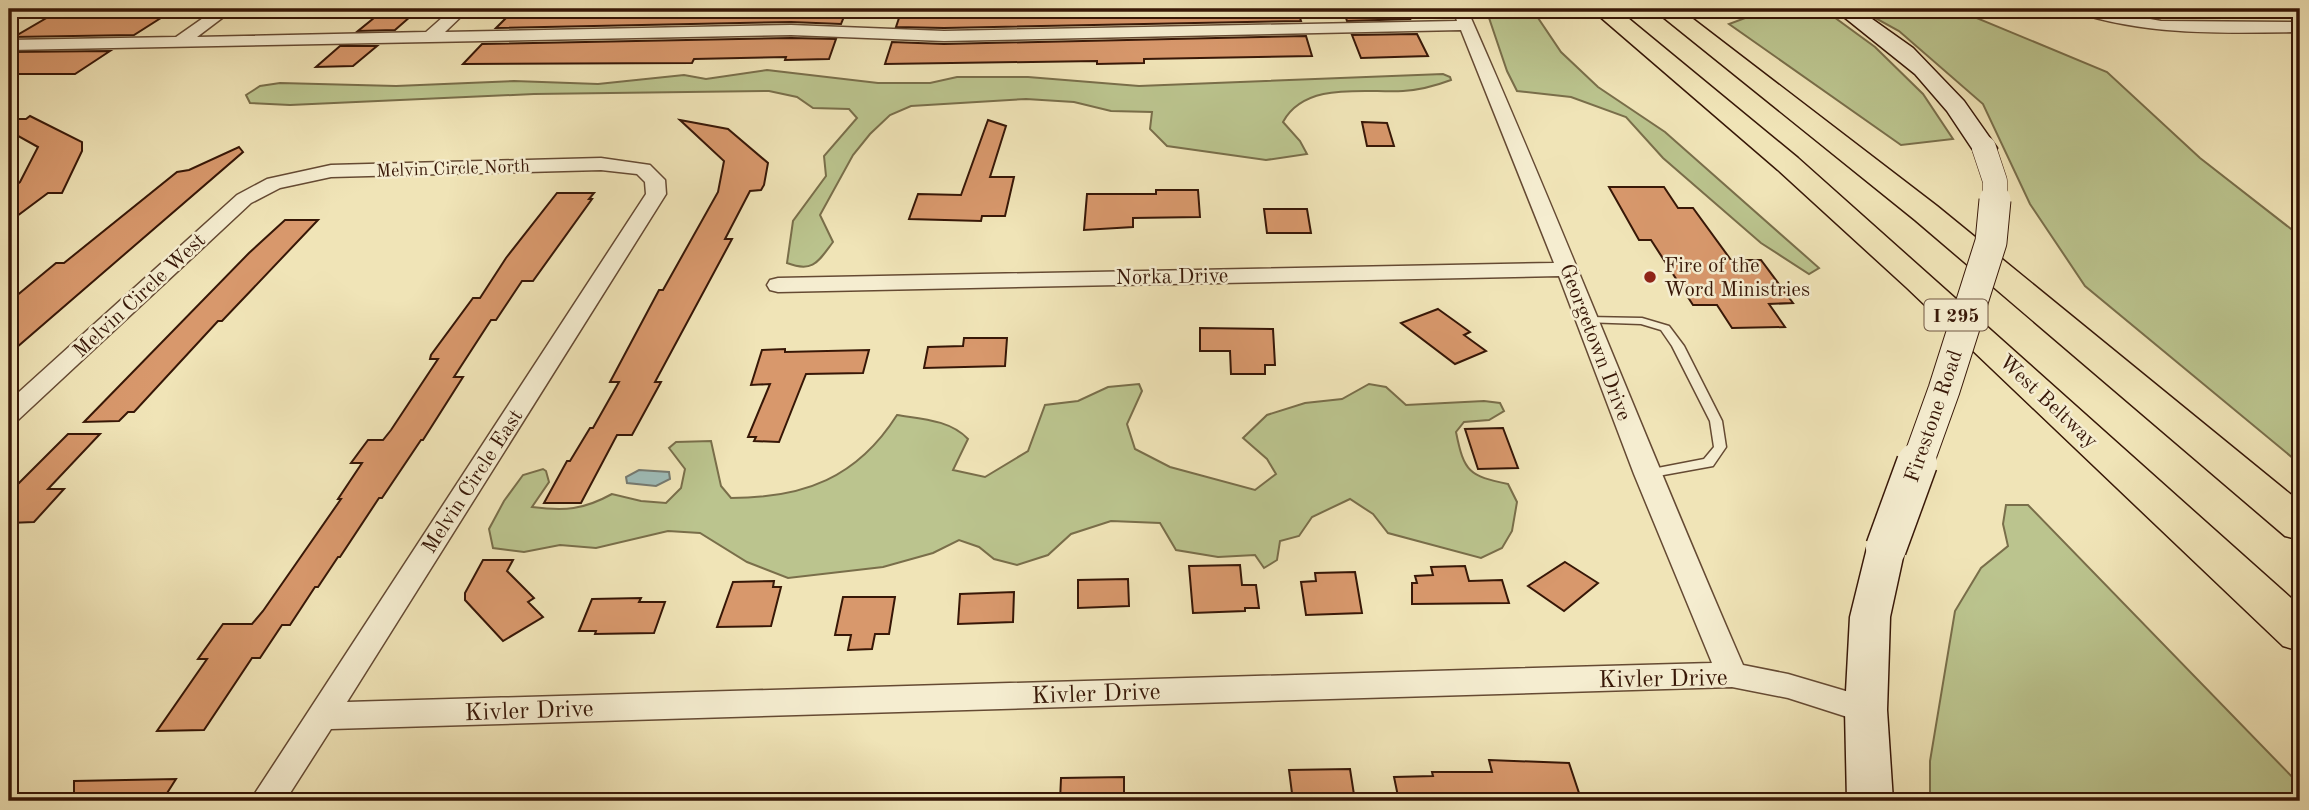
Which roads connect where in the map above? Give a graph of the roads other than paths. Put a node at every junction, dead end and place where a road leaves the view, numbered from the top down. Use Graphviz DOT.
graph roads {
  1 [pos="13,9"];
  2 [pos="226,9"];
  3 [pos="461,9"];
  4 [pos="1603,9"];
  5 [pos="1665,9"];
  6 [pos="1844,9"];
  7 [pos="2080,9"];
  8 [pos="9,11"];
  9 [pos="1463,17"];
  10 [pos="2300,27"];
  11 [pos="430,37"];
  12 [pos="179,42"];
  13 [pos="9,45"];
  14 [pos="634,166"];
  15 [pos="274,183"];
  16 [pos="1567,269"];
  17 [pos="778,285"];
  18 [pos="1587,320"];
  19 [pos="9,414"];
  20 [pos="1647,474"];
  21 [pos="2300,525"];
  22 [pos="2300,632"];
  23 [pos="1732,675"];
  24 [pos="1866,710"];
  25 [pos="322,716"];
  26 [pos="267,801"];
  27 [pos="1870,801"];
  1 -- 8 [label="street"];
  2 -- 12 [label="street"];
  3 -- 11 [label="street"];
  4 -- 22 [label="highway, West Beltway / I 295"];
  5 -- 21 [label="highway, I 295"];
  6 -- 24 [label="street, Firestone Road, bridge"];
  7 -- 10 [label="street"];
  9 -- 11 [label="street"];
  9 -- 16 [label="street, Georgetown Drive"];
  11 -- 12 [label="street"];
  12 -- 13 [label="street"];
  14 -- 15 [label="street, Melvin Circle North"];
  14 -- 25 [label="street, Melvin Circle East"];
  15 -- 19 [label="street, Melvin Circle West"];
  16 -- 17 [label="street, Norka Drive"];
  16 -- 18 [label="street, Georgetown Drive"];
  18 -- 20 [label="street, Georgetown Drive"];
  18 -- 20 [label="lane"];
  20 -- 23 [label="street, Georgetown Drive"];
  23 -- 24 [label="street, Kivler Drive"];
  23 -- 25 [label="street, Kivler Drive"];
  24 -- 27 [label="street, Firestone Road"];
  25 -- 26 [label="street, Melvin Circle East"];
}
